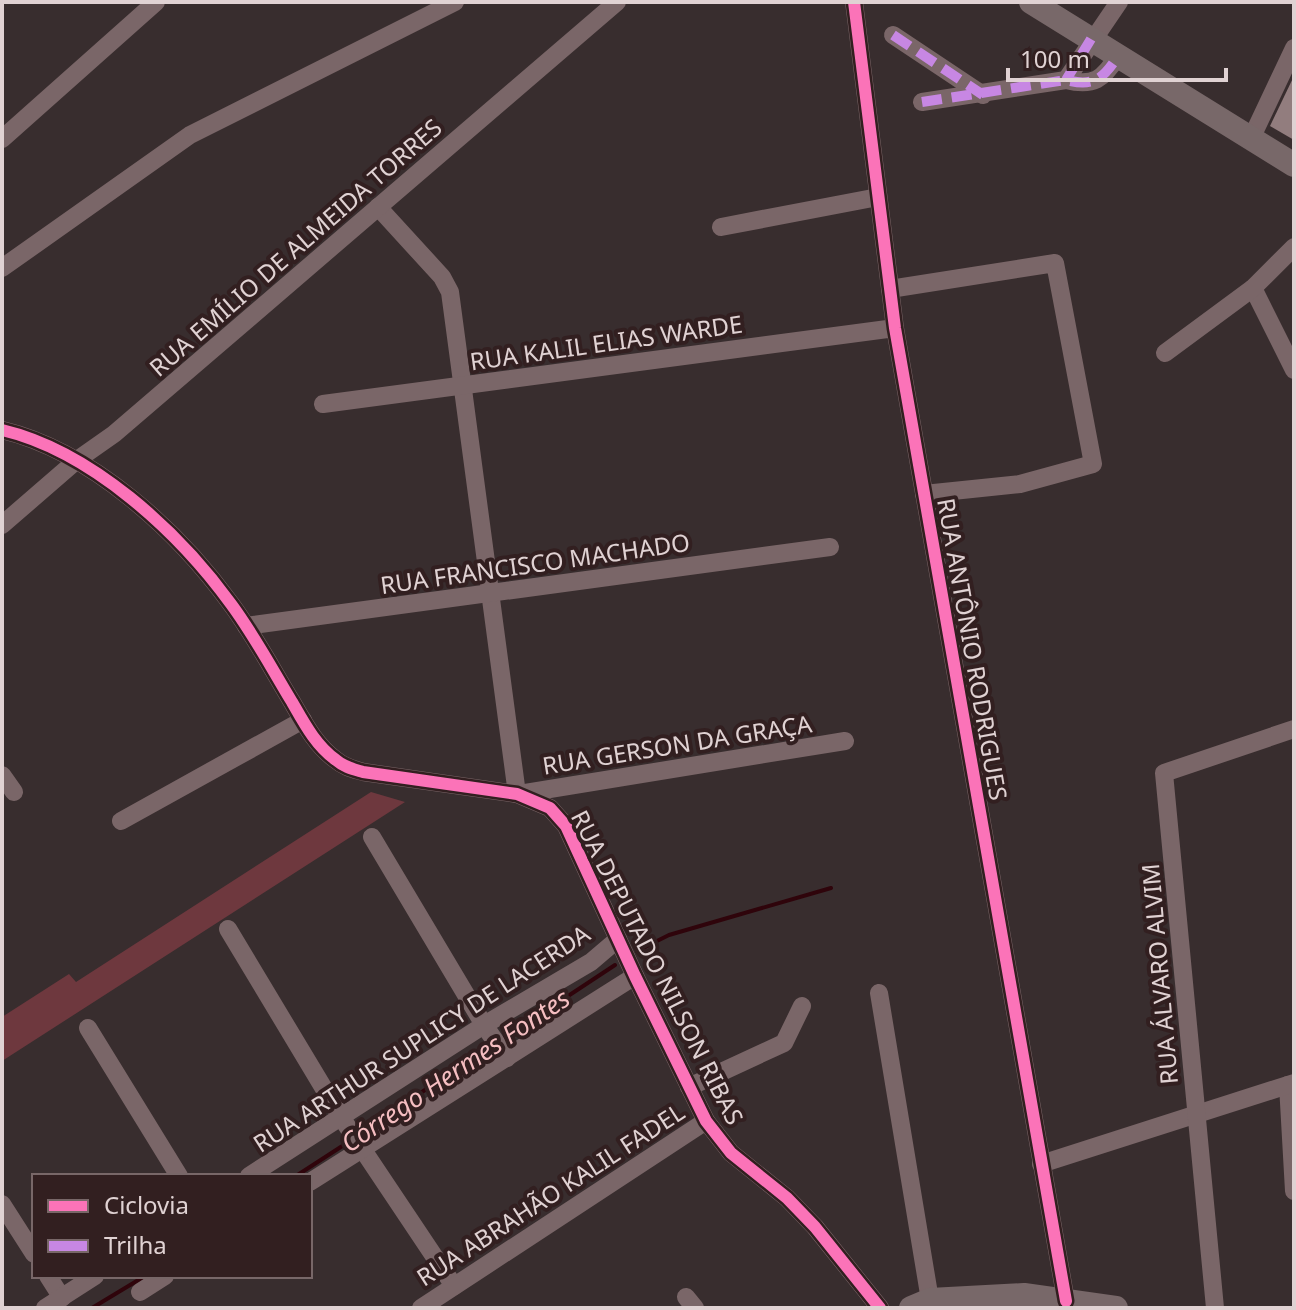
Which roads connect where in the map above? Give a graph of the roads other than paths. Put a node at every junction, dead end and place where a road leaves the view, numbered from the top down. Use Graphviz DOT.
graph roads {
  1 [pos="455,2"];
  2 [pos="617,2"];
  3 [pos="854,2"];
  4 [pos="1031,2"];
  5 [pos="1119,2"];
  6 [pos="146,5"];
  7 [pos="893,35"];
  8 [pos="1091,39"];
  9 [pos="1294,48"];
  10 [pos="1118,56"];
  11 [pos="1066,80"];
  12 [pos="983,95"];
  13 [pos="922,102"];
  14 [pos="2,139"];
  15 [pos="1251,139"];
  16 [pos="1294,165"];
  17 [pos="878,197"];
  18 [pos="378,207"];
  19 [pos="721,227"];
  20 [pos="1294,247"];
  21 [pos="2,268"];
  22 [pos="1253,288"];
  23 [pos="890,289"];
  24 [pos="895,328"];
  25 [pos="1165,353"];
  26 [pos="1294,370"];
  27 [pos="463,385"];
  28 [pos="323,404"];
  29 [pos="2,430"];
  30 [pos="77,460"];
  31 [pos="924,494"];
  32 [pos="2,525"];
  33 [pos="830,547"];
  34 [pos="490,593"];
  35 [pos="246,626"];
  36 [pos="303,720"];
  37 [pos="1294,729"];
  38 [pos="845,741"];
  39 [pos="2,775"];
  40 [pos="14,792"];
  41 [pos="517,794"];
  42 [pos="121,821"];
  43 [pos="372,837"];
  44 [pos="228,929"];
  45 [pos="618,939"];
  46 [pos="635,976"];
  47 [pos="879,993"];
  48 [pos="802,1006"];
  49 [pos="484,1025"];
  50 [pos="88,1028"];
  51 [pos="507,1058"];
  52 [pos="1291,1084"];
  53 [pos="689,1087"];
  54 [pos="1197,1115"];
  55 [pos="341,1117"];
  56 [pos="706,1121"];
  57 [pos="362,1148"];
  58 [pos="1041,1164"];
  59 [pos="178,1174"];
  60 [pos="252,1174"];
  61 [pos="312,1181"];
  62 [pos="1294,1191"];
  63 [pos="2,1204"];
  64 [pos="32,1251"];
  65 [pos="49,1278"];
  66 [pos="92,1278"];
  67 [pos="162,1278"];
  68 [pos="454,1286"];
  69 [pos="140,1292"];
  70 [pos="62,1298"];
  71 [pos="1066,1301"];
  72 [pos="1025,1302"];
  73 [pos="917,1306"];
  74 [pos="45,1308"];
  75 [pos="421,1308"];
  76 [pos="880,1308"];
  77 [pos="1116,1308"];
  78 [pos="1215,1308"];
  1 -- 21 [label="street"];
  2 -- 18 [label="street, RUA EMÍLIO DE ALMEIDA TORRES"];
  3 -- 17 [label="street, RUA ANTÔNIO RODRIGUES"];
  4 -- 8 [label="main road"];
  5 -- 8 [label="street"];
  6 -- 14 [label="street"];
  7 -- 12 [label="street"];
  8 -- 10 [label="main road"];
  8 -- 11 [label="street"];
  9 -- 15 [label="street"];
  10 -- 11 [label="street"];
  10 -- 15 [label="main road"];
  11 -- 12 [label="street"];
  12 -- 13 [label="street"];
  15 -- 16 [label="main road"];
  17 -- 19 [label="street"];
  17 -- 23 [label="street, RUA ANTÔNIO RODRIGUES"];
  18 -- 27 [label="street"];
  18 -- 30 [label="street, RUA EMÍLIO DE ALMEIDA TORRES"];
  20 -- 22 [label="street"];
  22 -- 25 [label="street"];
  22 -- 26 [label="street"];
  23 -- 24 [label="street, RUA ANTÔNIO RODRIGUES"];
  23 -- 31 [label="street"];
  24 -- 27 [label="street, RUA KALIL ELIAS WARDE"];
  24 -- 31 [label="street, RUA ANTÔNIO RODRIGUES"];
  27 -- 28 [label="street, RUA KALIL ELIAS WARDE"];
  27 -- 34 [label="street"];
  29 -- 30 [label="street, RUA DEPUTADO NILSON RIBAS"];
  30 -- 32 [label="street, RUA EMÍLIO DE ALMEIDA TORRES"];
  30 -- 35 [label="street, RUA DEPUTADO NILSON RIBAS"];
  31 -- 58 [label="street, RUA ANTÔNIO RODRIGUES"];
  33 -- 34 [label="street, RUA FRANCISCO MACHADO"];
  34 -- 35 [label="street, RUA FRANCISCO MACHADO"];
  34 -- 41 [label="street"];
  35 -- 36 [label="street, RUA DEPUTADO NILSON RIBAS"];
  36 -- 41 [label="street, RUA DEPUTADO NILSON RIBAS"];
  36 -- 42 [label="street"];
  37 -- 54 [label="street, RUA ÁLVARO ALVIM"];
  38 -- 41 [label="street, RUA GERSON DA GRAÇA"];
  39 -- 40 [label="street"];
  41 -- 45 [label="street, RUA DEPUTADO NILSON RIBAS"];
  43 -- 49 [label="street"];
  44 -- 55 [label="street"];
  45 -- 46 [label="street, RUA DEPUTADO NILSON RIBAS"];
  45 -- 49 [label="street, RUA ARTHUR SUPLICY DE LACERDA"];
  46 -- 51 [label="street"];
  46 -- 53 [label="street, RUA DEPUTADO NILSON RIBAS"];
  47 -- 73 [label="street"];
  48 -- 53 [label="street"];
  49 -- 51 [label="street"];
  49 -- 55 [label="street, RUA ARTHUR SUPLICY DE LACERDA"];
  50 -- 59 [label="street"];
  51 -- 57 [label="street"];
  52 -- 54 [label="street"];
  52 -- 62 [label="street"];
  53 -- 56 [label="street, RUA DEPUTADO NILSON RIBAS"];
  54 -- 58 [label="street"];
  54 -- 78 [label="street, RUA ÁLVARO ALVIM"];
  55 -- 57 [label="street"];
  55 -- 60 [label="street, RUA ARTHUR SUPLICY DE LACERDA"];
  56 -- 68 [label="street, RUA ABRAHÃO KALIL FADEL"];
  56 -- 76 [label="street, RUA DEPUTADO NILSON RIBAS"];
  57 -- 61 [label="street"];
  57 -- 68 [label="street"];
  58 -- 71 [label="street, RUA ANTÔNIO RODRIGUES"];
  63 -- 64 [label="street"];
  65 -- 70 [label="street"];
  66 -- 70 [label="street"];
  67 -- 69 [label="street"];
  68 -- 75 [label="street, RUA ABRAHÃO KALIL FADEL"];
  70 -- 74 [label="street"];
  71 -- 72 [label="main road"];
  71 -- 77 [label="main road"];
  72 -- 73 [label="main road"];
}
